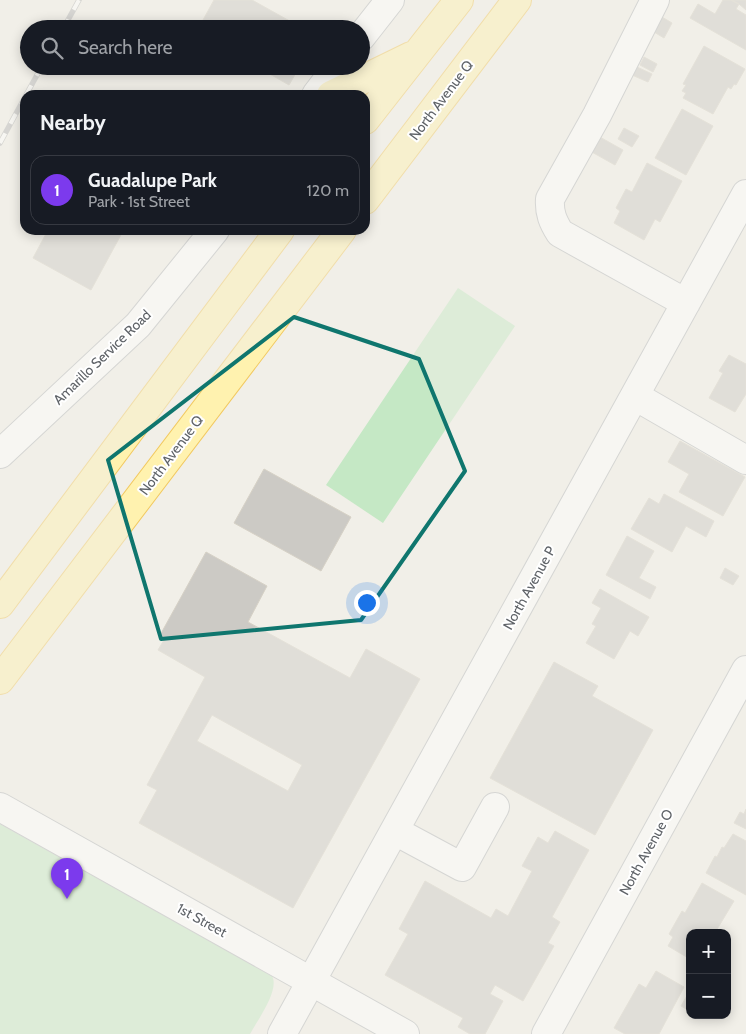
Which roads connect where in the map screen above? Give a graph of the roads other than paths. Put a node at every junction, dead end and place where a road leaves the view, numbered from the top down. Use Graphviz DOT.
graph roads {
  1 [pos="390,0"];
  2 [pos="459,0"];
  3 [pos="517,0"];
  4 [pos="655,0"];
  5 [pos="370,26"];
  6 [pos="417,53"];
  7 [pos="331,75"];
  8 [pos="320,90"];
  9 [pos="341,90"];
  10 [pos="370,114"];
  11 [pos="370,193"];
  12 [pos="746,194"];
  13 [pos="211,235"];
  14 [pos="338,235"];
  15 [pos="271,236"];
  16 [pos="686,303"];
  17 [pos="635,396"];
  18 [pos="743,452"];
  19 [pos="0,454"];
  20 [pos="0,604"];
  21 [pos="746,670"];
  22 [pos="0,680"];
  23 [pos="0,807"];
  24 [pos="495,808"];
  25 [pos="395,831"];
  26 [pos="312,982"];
  27 [pos="282,1034"];
  28 [pos="405,1034"];
  29 [pos="546,1034"];
  1 -- 5 [label="street"];
  2 -- 6 [label="main road"];
  3 -- 11 [label="main road, North Avenue Q"];
  4 -- 16 [label="street"];
  6 -- 9 [label="main road"];
  6 -- 10 [label="main road"];
  7 -- 8 [label="street"];
  12 -- 16 [label="street, North Avenue P"];
  13 -- 19 [label="street, Amarillo Service Road"];
  14 -- 22 [label="main road, North Avenue Q"];
  15 -- 20 [label="main road"];
  16 -- 17 [label="street, North Avenue P"];
  17 -- 18 [label="street"];
  17 -- 25 [label="street, North Avenue P"];
  21 -- 29 [label="street, North Avenue O"];
  23 -- 26 [label="street, 1st Street"];
  24 -- 25 [label="street"];
  25 -- 26 [label="street, North Avenue P"];
  26 -- 27 [label="street, North Avenue P"];
  26 -- 28 [label="street, 1st Street"];
}
